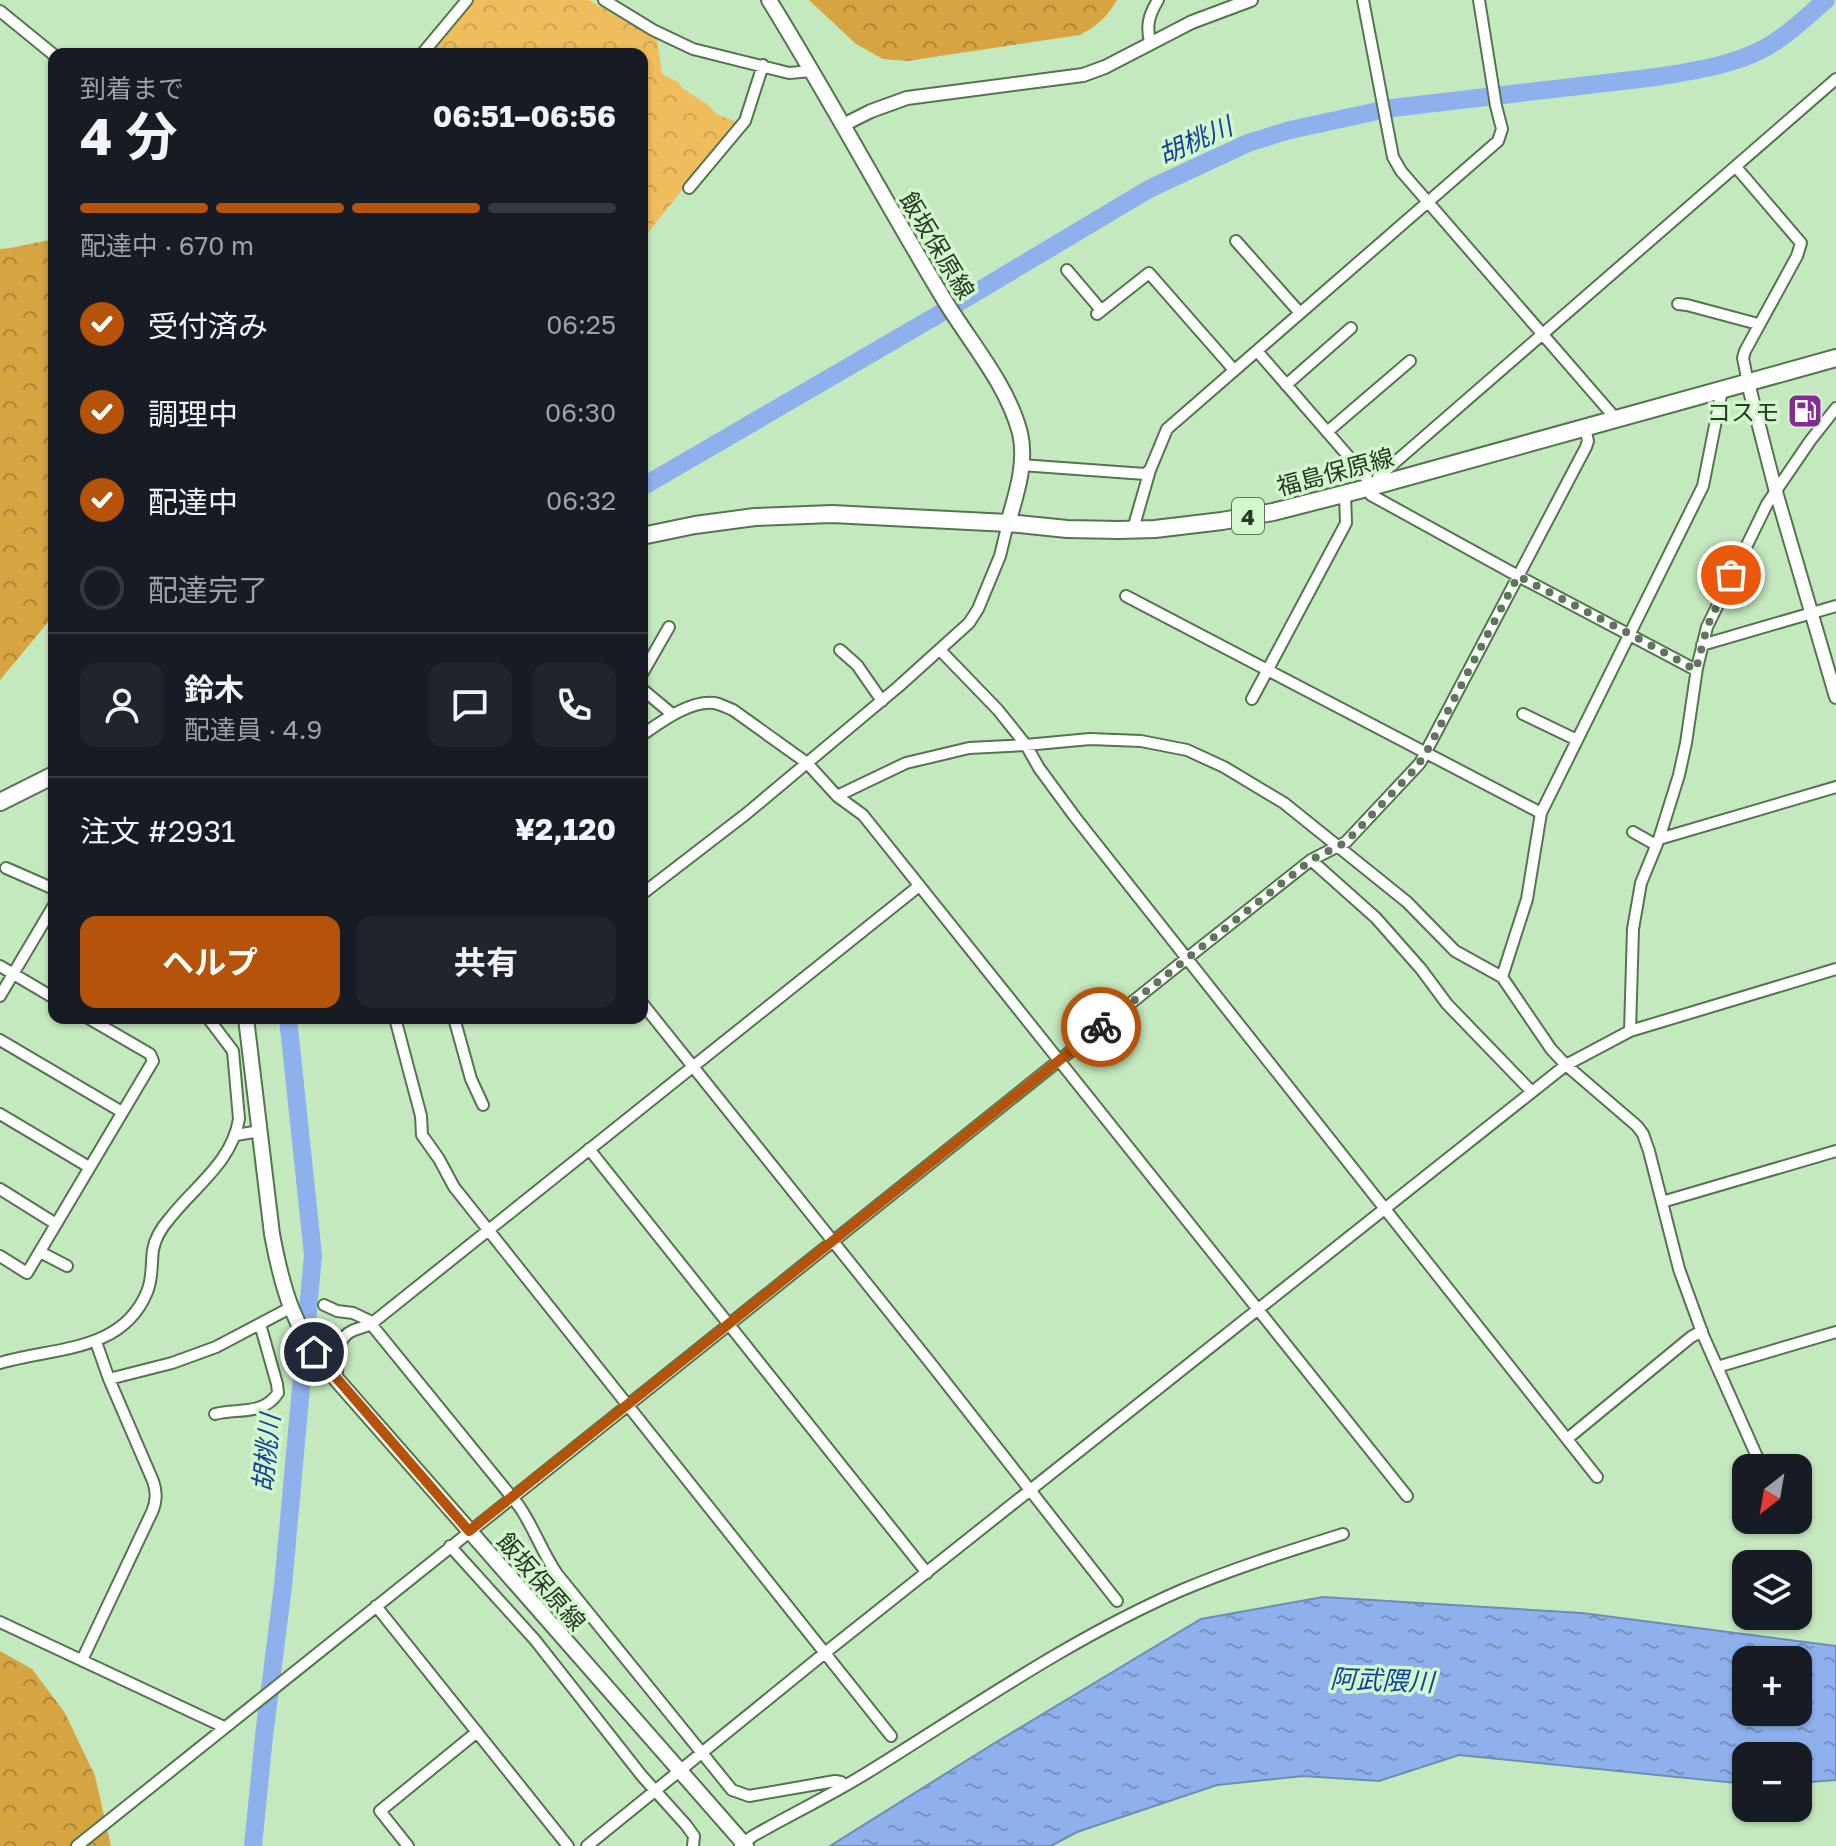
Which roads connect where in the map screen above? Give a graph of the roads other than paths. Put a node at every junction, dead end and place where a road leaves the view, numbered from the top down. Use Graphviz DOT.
graph roads {
  1 [pos="467,0"];
  2 [pos="769,0"];
  3 [pos="1158,0"];
  4 [pos="1251,0"];
  5 [pos="1363,0"];
  6 [pos="1479,0"];
  7 [pos="608,1"];
  8 [pos="0,11"];
  9 [pos="1150,42"];
  10 [pos="427,48"];
  11 [pos="48,50"];
  12 [pos="763,65"];
  13 [pos="812,71"];
  14 [pos="1836,79"];
  15 [pos="843,125"];
  16 [pos="1736,167"];
  17 [pos="689,188"];
  18 [pos="1428,201"];
  19 [pos="1236,241"];
  20 [pos="1067,270"];
  21 [pos="1678,304"];
  22 [pos="1300,313"];
  23 [pos="1758,324"];
  24 [pos="1351,328"];
  25 [pos="1543,334"];
  26 [pos="1257,351"];
  27 [pos="1836,358"];
  28 [pos="1410,361"];
  29 [pos="1234,370"];
  30 [pos="1748,383"];
  31 [pos="1286,385"];
  32 [pos="1722,390"];
  33 [pos="1836,408"];
  34 [pos="1617,420"];
  35 [pos="1585,428"];
  36 [pos="1327,432"];
  37 [pos="1021,465"];
  38 [pos="1150,470"];
  39 [pos="1372,486"];
  40 [pos="1776,492"];
  41 [pos="1345,494"];
  42 [pos="1008,523"];
  43 [pos="1133,529"];
  44 [pos="648,535"];
  45 [pos="1518,576"];
  46 [pos="1126,596"];
  47 [pos="1836,606"];
  48 [pos="1811,613"];
  49 [pos="669,627"];
  50 [pos="1630,634"];
  51 [pos="1702,645"];
  52 [pos="840,650"];
  53 [pos="940,650"];
  54 [pos="648,664"];
  55 [pos="1268,670"];
  56 [pos="1696,670"];
  57 [pos="648,694"];
  58 [pos="1836,697"];
  59 [pos="1252,699"];
  60 [pos="882,701"];
  61 [pos="672,714"];
  62 [pos="1523,714"];
  63 [pos="648,731"];
  64 [pos="1577,740"];
  65 [pos="1026,745"];
  66 [pos="1426,753"];
  67 [pos="807,763"];
  68 [pos="48,778"];
  69 [pos="1836,787"];
  70 [pos="837,796"];
  71 [pos="0,802"];
  72 [pos="1541,813"];
  73 [pos="1633,832"];
  74 [pos="1657,842"];
  75 [pos="1339,847"];
  76 [pos="1311,860"];
  77 [pos="6,868"];
  78 [pos="48,886"];
  79 [pos="919,886"];
  80 [pos="648,889"];
  81 [pos="48,915"];
  82 [pos="1186,959"];
  83 [pos="0,966"];
  84 [pos="1836,969"];
  85 [pos="13,974"];
  86 [pos="1502,977"];
  87 [pos="48,994"];
  88 [pos="0,996"];
  89 [pos="648,1011"];
  90 [pos="98,1024"];
  91 [pos="213,1024"];
  92 [pos="247,1024"];
  93 [pos="397,1024"];
  94 [pos="456,1024"];
  95 [pos="1630,1031"];
  96 [pos="0,1040"];
  97 [pos="1060,1060"];
  98 [pos="1566,1065"];
  99 [pos="693,1067"];
  100 [pos="1532,1092"];
  101 [pos="483,1105"];
  102 [pos="122,1112"];
  103 [pos="0,1114"];
  104 [pos="260,1131"];
  105 [pos="236,1135"];
  106 [pos="589,1149"];
  107 [pos="1836,1151"];
  108 [pos="89,1167"];
  109 [pos="0,1189"];
  110 [pos="1662,1202"];
  111 [pos="1385,1209"];
  112 [pos="56,1224"];
  113 [pos="488,1230"];
  114 [pos="833,1241"];
  115 [pos="40,1252"];
  116 [pos="0,1256"];
  117 [pos="67,1266"];
  118 [pos="324,1305"];
  119 [pos="291,1309"];
  120 [pos="1259,1309"];
  121 [pos="260,1324"];
  122 [pos="371,1324"];
  123 [pos="729,1325"];
  124 [pos="1702,1331"];
  125 [pos="1836,1332"];
  126 [pos="96,1342"];
  127 [pos="0,1363"];
  128 [pos="1717,1367"];
  129 [pos="334,1376"];
  130 [pos="109,1379"];
  131 [pos="628,1406"];
  132 [pos="215,1414"];
  133 [pos="1567,1439"];
  134 [pos="1756,1454"];
  135 [pos="1597,1477"];
  136 [pos="1032,1491"];
  137 [pos="1407,1496"];
  138 [pos="512,1498"];
  139 [pos="469,1531"];
  140 [pos="1343,1534"];
  141 [pos="450,1546"];
  142 [pos="927,1573"];
  143 [pos="1117,1601"];
  144 [pos="376,1606"];
  145 [pos="0,1622"];
  146 [pos="826,1652"];
  147 [pos="82,1660"];
  148 [pos="224,1727"];
  149 [pos="477,1732"];
  150 [pos="891,1736"];
  151 [pos="702,1754"];
  152 [pos="681,1771"];
  153 [pos="844,1785"];
  154 [pos="656,1791"];
  155 [pos="743,1845"];
  156 [pos="77,1846"];
  157 [pos="408,1846"];
  158 [pos="568,1846"];
  159 [pos="587,1846"];
  160 [pos="693,1846"];
  1 -- 10 [label="street"];
  2 -- 13 [label="main road, 飯坂保原線"];
  3 -- 9 [label="street"];
  4 -- 9 [label="street"];
  5 -- 18 [label="street"];
  6 -- 18 [label="street"];
  7 -- 12 [label="street"];
  8 -- 11 [label="street"];
  9 -- 15 [label="street"];
  12 -- 13 [label="street"];
  12 -- 17 [label="street"];
  13 -- 15 [label="main road, 飯坂保原線"];
  14 -- 16 [label="street"];
  15 -- 37 [label="main road, 飯坂保原線"];
  16 -- 23 [label="street"];
  16 -- 25 [label="street"];
  18 -- 22 [label="street"];
  18 -- 25 [label="street"];
  19 -- 22 [label="street"];
  20 -- 29 [label="street"];
  21 -- 23 [label="street"];
  22 -- 26 [label="street"];
  23 -- 30 [label="street"];
  24 -- 31 [label="street"];
  25 -- 34 [label="street"];
  25 -- 39 [label="street"];
  26 -- 29 [label="street"];
  26 -- 31 [label="street"];
  27 -- 30 [label="main road, 福島保原線 / 4"];
  28 -- 36 [label="street"];
  29 -- 38 [label="street"];
  30 -- 32 [label="main road, 福島保原線 / 4"];
  30 -- 40 [label="street"];
  31 -- 36 [label="street"];
  32 -- 34 [label="main road, 福島保原線 / 4"];
  32 -- 50 [label="street"];
  33 -- 40 [label="street"];
  34 -- 35 [label="main road, 福島保原線 / 4"];
  35 -- 39 [label="main road, 福島保原線 / 4"];
  35 -- 45 [label="street"];
  36 -- 39 [label="street"];
  37 -- 38 [label="street"];
  37 -- 42 [label="main road, 飯坂保原線"];
  38 -- 43 [label="street"];
  39 -- 41 [label="main road, 福島保原線 / 4"];
  39 -- 45 [label="street"];
  40 -- 48 [label="street"];
  40 -- 51 [label="street"];
  41 -- 43 [label="main road, 福島保原線 / 4"];
  41 -- 55 [label="street"];
  42 -- 43 [label="main road, 福島保原線 / 4"];
  42 -- 44 [label="main road, 福島保原線 / 4"];
  42 -- 53 [label="street"];
  45 -- 50 [label="street"];
  45 -- 66 [label="street"];
  46 -- 55 [label="street"];
  47 -- 48 [label="street"];
  48 -- 51 [label="street"];
  48 -- 58 [label="street"];
  49 -- 54 [label="street"];
  50 -- 56 [label="street"];
  50 -- 64 [label="street"];
  51 -- 56 [label="street"];
  52 -- 60 [label="street"];
  53 -- 60 [label="street"];
  53 -- 65 [label="street"];
  55 -- 59 [label="street"];
  55 -- 66 [label="street"];
  56 -- 74 [label="street"];
  57 -- 61 [label="street"];
  60 -- 67 [label="street"];
  61 -- 63 [label="street"];
  61 -- 67 [label="street"];
  62 -- 64 [label="street"];
  64 -- 72 [label="street"];
  65 -- 70 [label="street"];
  65 -- 75 [label="street"];
  65 -- 82 [label="street"];
  66 -- 72 [label="street"];
  66 -- 75 [label="street"];
  67 -- 70 [label="street"];
  67 -- 80 [label="street"];
  68 -- 71 [label="main road"];
  69 -- 74 [label="street"];
  70 -- 79 [label="street"];
  72 -- 86 [label="street"];
  73 -- 74 [label="street"];
  74 -- 95 [label="street"];
  75 -- 76 [label="street"];
  75 -- 86 [label="street"];
  76 -- 82 [label="street"];
  76 -- 100 [label="street"];
  77 -- 78 [label="street"];
  79 -- 97 [label="street"];
  79 -- 99 [label="street"];
  81 -- 85 [label="street"];
  82 -- 97 [label="street"];
  82 -- 111 [label="street"];
  83 -- 85 [label="street"];
  84 -- 95 [label="street"];
  85 -- 87 [label="street"];
  85 -- 88 [label="street"];
  86 -- 98 [label="street"];
  89 -- 99 [label="street"];
  90 -- 102 [label="street"];
  91 -- 105 [label="street"];
  92 -- 104 [label="main road, 飯坂保原線"];
  93 -- 113 [label="street"];
  94 -- 101 [label="street"];
  95 -- 98 [label="street"];
  96 -- 102 [label="street"];
  97 -- 114 [label="street"];
  97 -- 120 [label="street"];
  98 -- 100 [label="street"];
  98 -- 110 [label="street"];
  99 -- 106 [label="street"];
  99 -- 114 [label="street"];
  100 -- 111 [label="street"];
  102 -- 108 [label="street"];
  103 -- 108 [label="street"];
  104 -- 105 [label="street"];
  104 -- 119 [label="main road, 飯坂保原線"];
  105 -- 126 [label="street"];
  106 -- 113 [label="street"];
  106 -- 123 [label="street"];
  107 -- 110 [label="street"];
  108 -- 112 [label="street"];
  109 -- 112 [label="street"];
  110 -- 124 [label="street"];
  111 -- 120 [label="street"];
  111 -- 133 [label="street"];
  112 -- 115 [label="street"];
  113 -- 122 [label="street"];
  113 -- 131 [label="street"];
  114 -- 123 [label="street"];
  114 -- 136 [label="street"];
  115 -- 116 [label="street"];
  115 -- 117 [label="street"];
  118 -- 122 [label="street"];
  119 -- 121 [label="street"];
  119 -- 129 [label="main road, 飯坂保原線"];
  120 -- 136 [label="street"];
  120 -- 137 [label="street"];
  121 -- 130 [label="street"];
  121 -- 132 [label="street"];
  122 -- 129 [label="street"];
  122 -- 138 [label="street"];
  123 -- 131 [label="street"];
  123 -- 142 [label="street"];
  124 -- 128 [label="street"];
  124 -- 133 [label="street"];
  125 -- 128 [label="street"];
  126 -- 127 [label="street"];
  126 -- 130 [label="street"];
  128 -- 134 [label="street"];
  129 -- 139 [label="main road, 飯坂保原線"];
  130 -- 147 [label="street"];
  131 -- 138 [label="street"];
  131 -- 146 [label="street"];
  133 -- 135 [label="street"];
  136 -- 142 [label="street"];
  136 -- 143 [label="street"];
  138 -- 139 [label="street"];
  138 -- 151 [label="street"];
  139 -- 141 [label="street"];
  139 -- 152 [label="main road, 飯坂保原線"];
  140 -- 153 [label="street"];
  141 -- 144 [label="street"];
  141 -- 154 [label="street"];
  142 -- 146 [label="street"];
  144 -- 148 [label="street"];
  144 -- 149 [label="street"];
  145 -- 147 [label="street"];
  146 -- 150 [label="street"];
  146 -- 151 [label="street"];
  147 -- 148 [label="street"];
  148 -- 156 [label="street"];
  149 -- 157 [label="street"];
  149 -- 158 [label="street"];
  151 -- 152 [label="street"];
  151 -- 153 [label="street"];
  152 -- 154 [label="street"];
  152 -- 155 [label="main road, 飯坂保原線"];
  153 -- 155 [label="street"];
  154 -- 159 [label="street"];
  154 -- 160 [label="street"];
}
